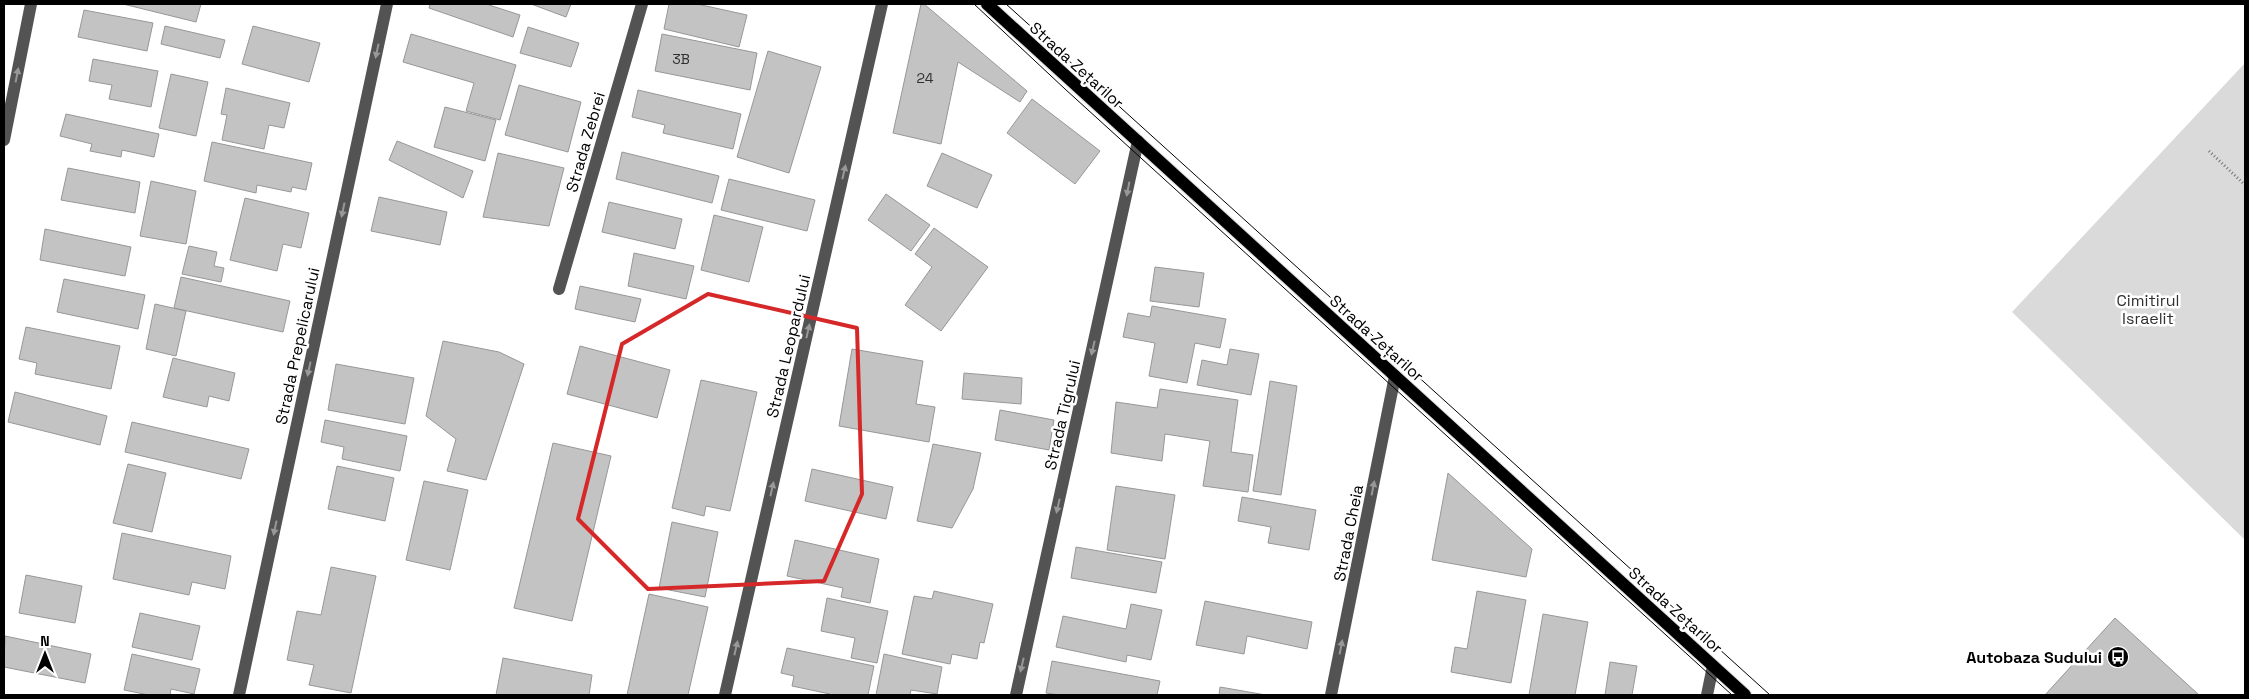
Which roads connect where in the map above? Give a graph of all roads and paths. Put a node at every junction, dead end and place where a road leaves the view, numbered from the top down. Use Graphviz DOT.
graph roads {
  1 [pos="31,4"];
  2 [pos="387,4"];
  3 [pos="642,4"];
  4 [pos="882,4"];
  5 [pos="987,4"];
  6 [pos="4,140"];
  7 [pos="1138,141"];
  8 [pos="2209,150"];
  9 [pos="2245,185"];
  10 [pos="559,289"];
  11 [pos="1395,376"];
  12 [pos="1713,666"];
  13 [pos="239,695"];
  14 [pos="725,695"];
  15 [pos="1016,695"];
  16 [pos="1331,695"];
  17 [pos="1707,695"];
  18 [pos="1745,695"];
  6 -- 1 [label="street, one-way"];
  2 -- 13 [label="street, Strada Prepelicarului, one-way"];
  3 -- 10 [label="street, Strada Zebrei"];
  14 -- 4 [label="street, Strada Leopardului, one-way"];
  5 -- 7 [label="main road, Strada Zețarilor"];
  7 -- 11 [label="main road, Strada Zețarilor"];
  7 -- 15 [label="street, Strada Tigrului, one-way"];
  8 -- 9 [label="path"];
  11 -- 12 [label="main road, Strada Zețarilor"];
  16 -- 11 [label="street, Strada Cheia, one-way"];
  12 -- 17 [label="street"];
  12 -- 18 [label="main road, Strada Zețarilor"];
}
